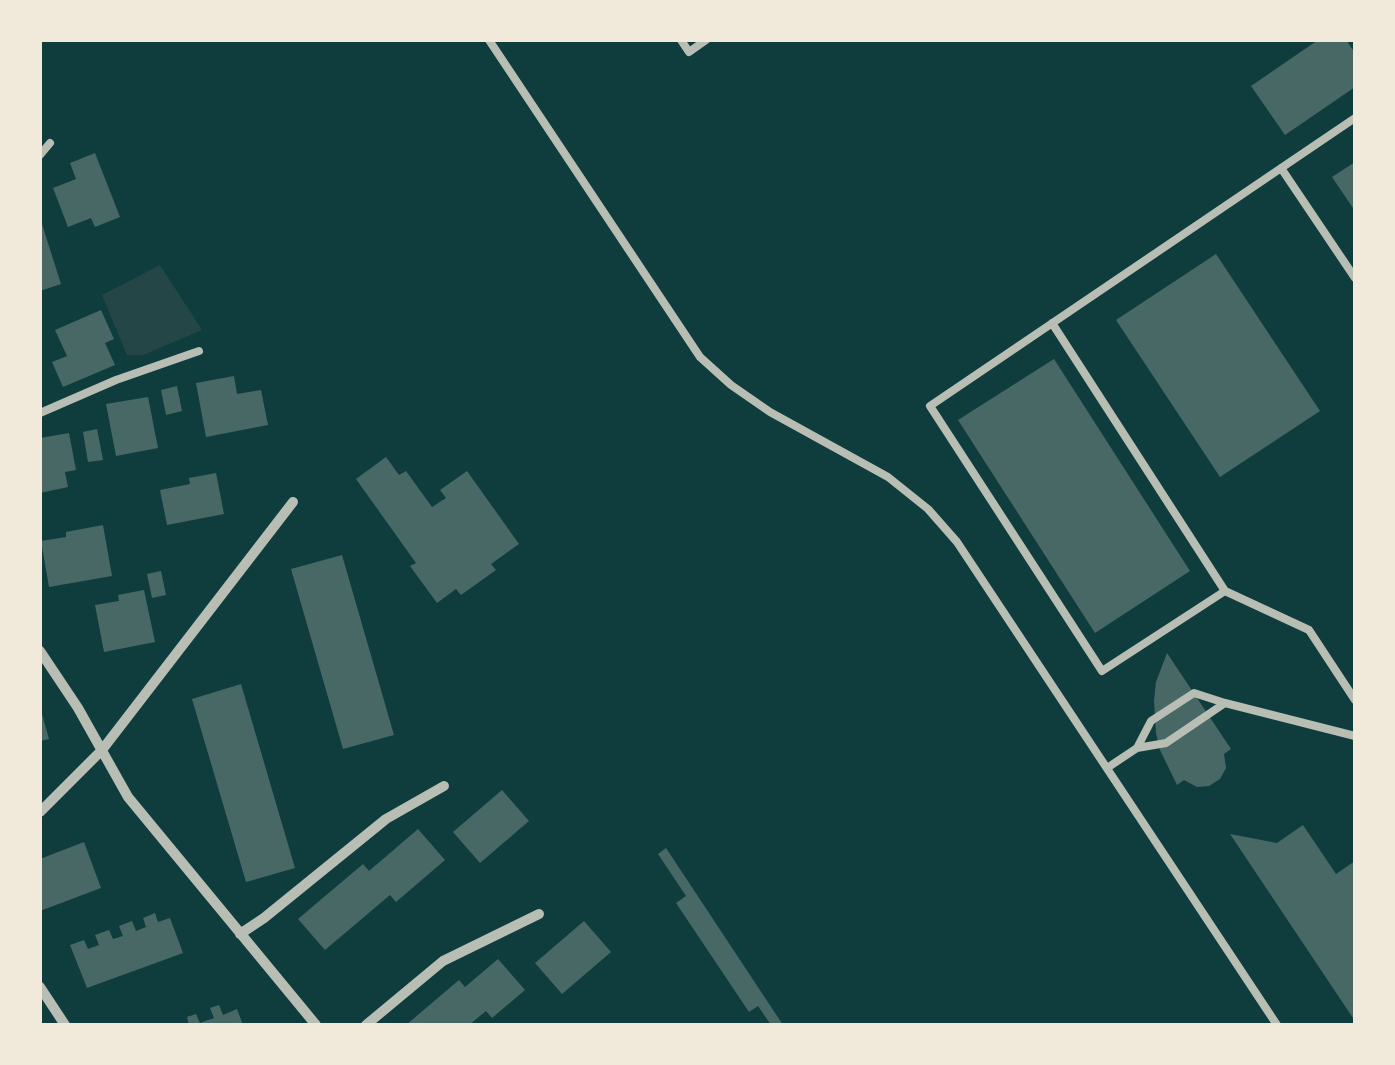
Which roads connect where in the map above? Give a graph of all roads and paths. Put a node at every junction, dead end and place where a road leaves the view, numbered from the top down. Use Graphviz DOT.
graph roads {
  1 [pos="489,40"];
  2 [pos="681,40"];
  3 [pos="706,40"];
  4 [pos="1355,118"];
  5 [pos="50,143"];
  6 [pos="40,155"];
  7 [pos="1281,168"];
  8 [pos="1355,278"];
  9 [pos="1052,324"];
  10 [pos="199,351"];
  11 [pos="40,413"];
  12 [pos="293,502"];
  13 [pos="1225,591"];
  14 [pos="40,651"];
  15 [pos="1355,700"];
  16 [pos="1226,703"];
  17 [pos="1355,736"];
  18 [pos="1136,748"];
  19 [pos="102,750"];
  20 [pos="1107,768"];
  21 [pos="444,786"];
  22 [pos="40,812"];
  23 [pos="539,914"];
  24 [pos="240,934"];
  25 [pos="40,986"];
  26 [pos="65,1025"];
  27 [pos="316,1025"];
  28 [pos="366,1025"];
  29 [pos="1278,1025"];
  1 -- 20 [label="lane"];
  2 -- 3 [label="lane"];
  4 -- 7 [label="lane"];
  5 -- 6 [label="lane"];
  7 -- 8 [label="lane"];
  7 -- 9 [label="lane"];
  9 -- 13 [label="lane"];
  9 -- 13 [label="lane"];
  10 -- 11 [label="lane"];
  12 -- 19 [label="street"];
  13 -- 15 [label="lane"];
  14 -- 19 [label="street"];
  16 -- 17 [label="lane"];
  16 -- 18 [label="lane"];
  16 -- 18 [label="lane"];
  18 -- 20 [label="lane"];
  19 -- 22 [label="street"];
  19 -- 24 [label="street"];
  20 -- 29 [label="lane"];
  21 -- 24 [label="street"];
  23 -- 28 [label="street"];
  24 -- 27 [label="street"];
  25 -- 26 [label="street"];
}
